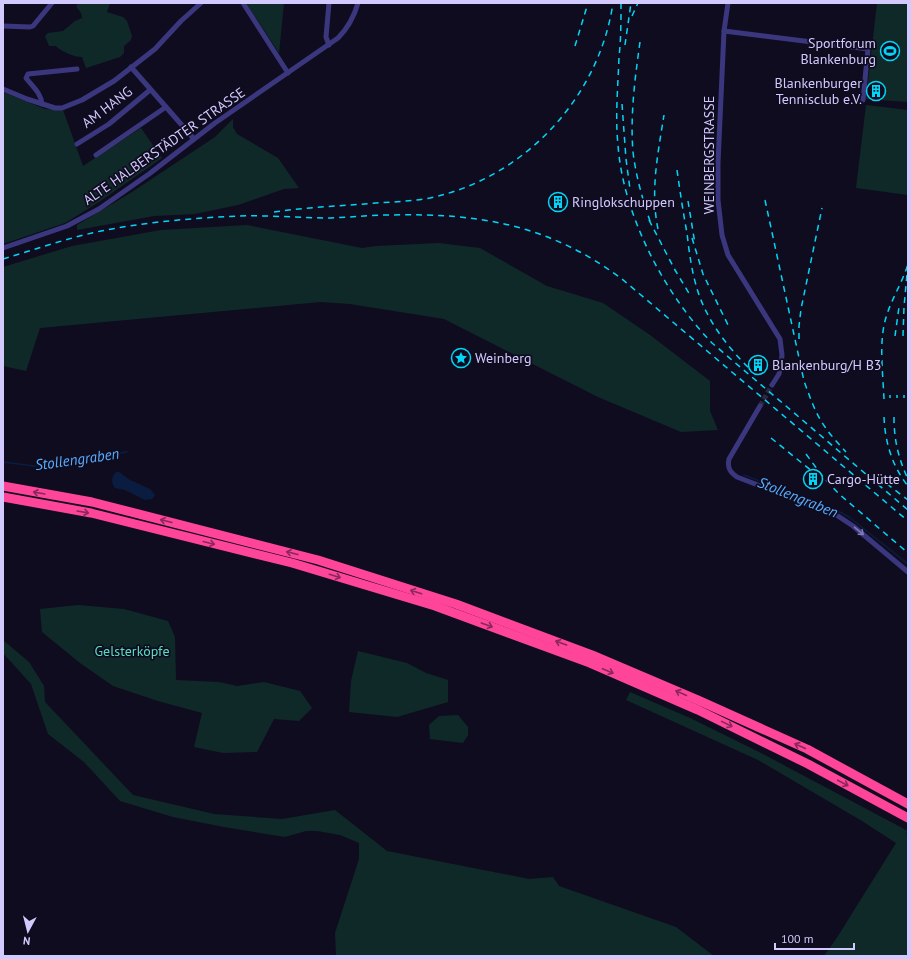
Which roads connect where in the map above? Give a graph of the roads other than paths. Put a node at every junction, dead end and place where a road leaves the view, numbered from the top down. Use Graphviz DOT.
graph roads {
  1 [pos="52,3"];
  2 [pos="201,3"];
  3 [pos="243,3"];
  4 [pos="329,3"];
  5 [pos="358,3"];
  6 [pos="728,3"];
  7 [pos="3,26"];
  8 [pos="724,31"];
  9 [pos="329,45"];
  10 [pos="131,67"];
  11 [pos="77,69"];
  12 [pos="288,73"];
  13 [pos="3,89"];
  14 [pos="150,90"];
  15 [pos="863,100"];
  16 [pos="42,104"];
  17 [pos="166,107"];
  18 [pos="194,139"];
  19 [pos="78,144"];
  20 [pos="96,155"];
  21 [pos="3,248"];
  22 [pos="772,385"];
  23 [pos="760,406"];
  24 [pos="3,486"];
  25 [pos="3,497"];
  26 [pos="908,572"];
  27 [pos="908,804"];
  28 [pos="908,818"];
  1 -- 7 [label="street"];
  2 -- 10 [label="street, AM HANG"];
  3 -- 12 [label="street"];
  4 -- 9 [label="street"];
  5 -- 9 [label="street, ALTE HALBERSTÄDTER STRASSE"];
  6 -- 8 [label="street, WEINBERGSTRASSE"];
  8 -- 15 [label="street"];
  8 -- 22 [label="street, WEINBERGSTRASSE"];
  9 -- 12 [label="street, ALTE HALBERSTÄDTER STRASSE"];
  10 -- 14 [label="street, AM HANG"];
  10 -- 16 [label="street, AM HANG"];
  11 -- 16 [label="street"];
  12 -- 18 [label="street, ALTE HALBERSTÄDTER STRASSE"];
  13 -- 16 [label="street, AM HANG"];
  14 -- 17 [label="street, AM HANG"];
  14 -- 19 [label="street, AM HANG"];
  17 -- 18 [label="street, AM HANG"];
  17 -- 20 [label="street"];
  18 -- 21 [label="street, ALTE HALBERSTÄDTER STRASSE"];
  23 -- 26 [label="street, one-way"];
  27 -- 24 [label="highway, one-way"];
  25 -- 28 [label="highway, one-way"];
}
